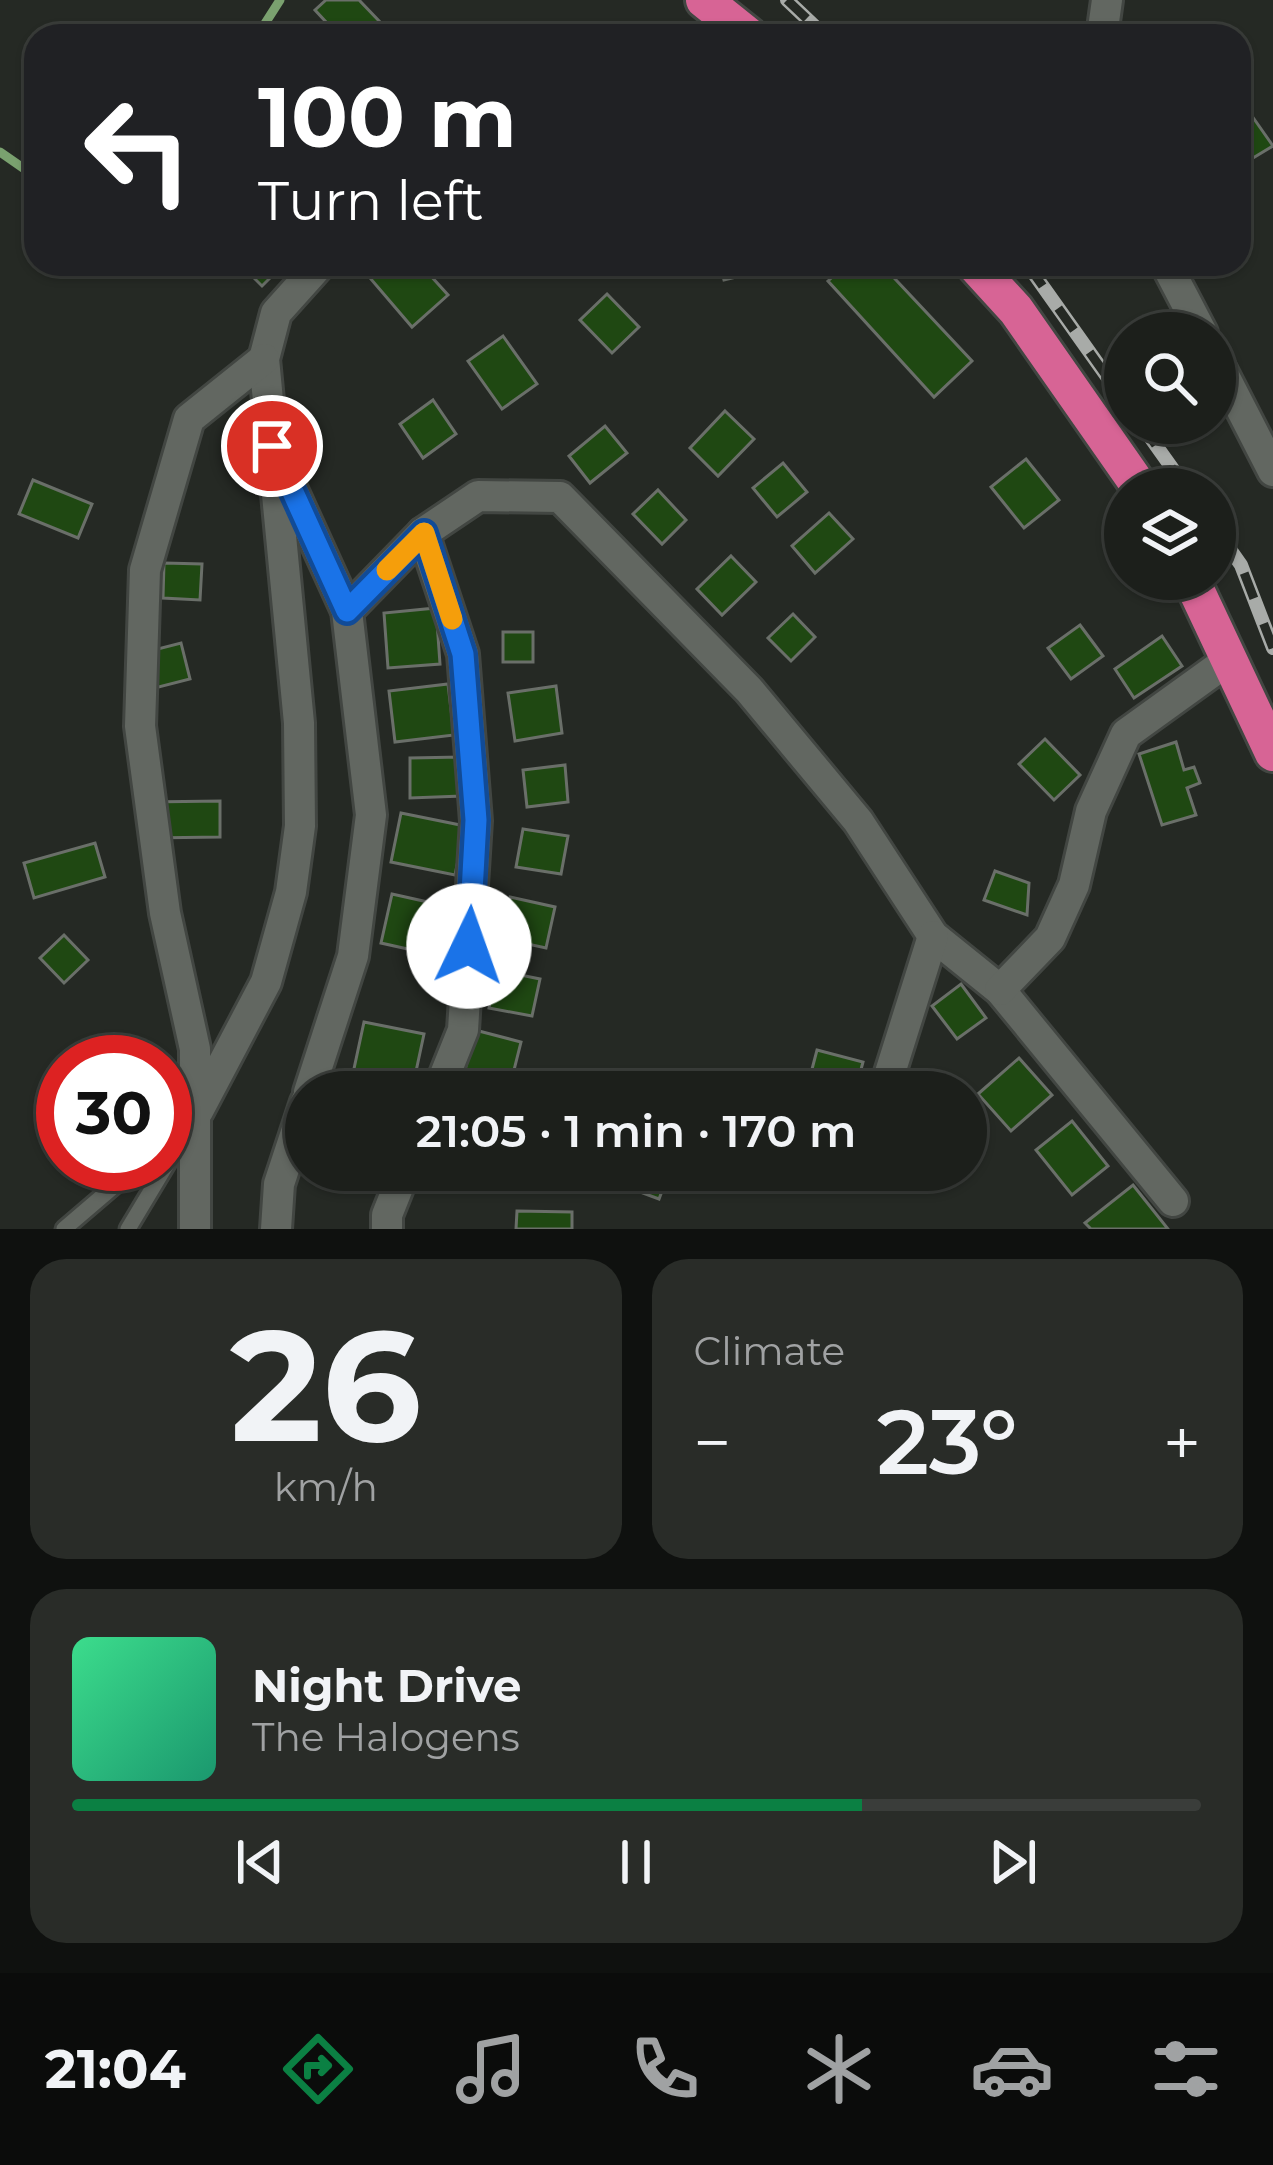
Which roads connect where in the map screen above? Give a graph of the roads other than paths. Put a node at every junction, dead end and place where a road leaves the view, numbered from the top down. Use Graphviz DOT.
graph roads {
  1 [pos="704,0"];
  2 [pos="733,24"];
  3 [pos="309,276"];
  4 [pos="985,276"];
  5 [pos="1172,276"];
  6 [pos="1191,312"];
  7 [pos="264,359"];
  8 [pos="1236,399"];
  9 [pos="272,446"];
  10 [pos="1126,468"];
  11 [pos="1273,471"];
  12 [pos="424,533"];
  13 [pos="1201,600"];
  14 [pos="347,611"];
  15 [pos="1230,659"];
  16 [pos="1273,753"];
  17 [pos="933,936"];
  18 [pos="1000,990"];
  19 [pos="316,1071"];
  20 [pos="446,1071"];
  21 [pos="891,1071"];
  22 [pos="192,1122"];
  23 [pos="285,1164"];
  24 [pos="108,1191"];
  25 [pos="151,1191"];
  26 [pos="397,1191"];
  27 [pos="1173,1202"];
  28 [pos="64,1229"];
  29 [pos="128,1229"];
  30 [pos="195,1229"];
  31 [pos="276,1229"];
  32 [pos="387,1229"];
  1 -- 2 [label="highway"];
  3 -- 7 [label="street"];
  4 -- 10 [label="highway"];
  5 -- 6 [label="street"];
  7 -- 9 [label="street"];
  7 -- 22 [label="street"];
  8 -- 11 [label="street"];
  9 -- 14 [label="street"];
  9 -- 22 [label="street"];
  12 -- 14 [label="street"];
  12 -- 17 [label="street"];
  12 -- 20 [label="street"];
  13 -- 15 [label="highway"];
  14 -- 19 [label="street"];
  15 -- 16 [label="highway"];
  15 -- 18 [label="street"];
  17 -- 18 [label="street"];
  17 -- 21 [label="street"];
  18 -- 27 [label="street"];
  22 -- 30 [label="street"];
  23 -- 31 [label="street"];
  24 -- 28 [label="lane"];
  25 -- 29 [label="lane"];
  26 -- 32 [label="street"];
}
